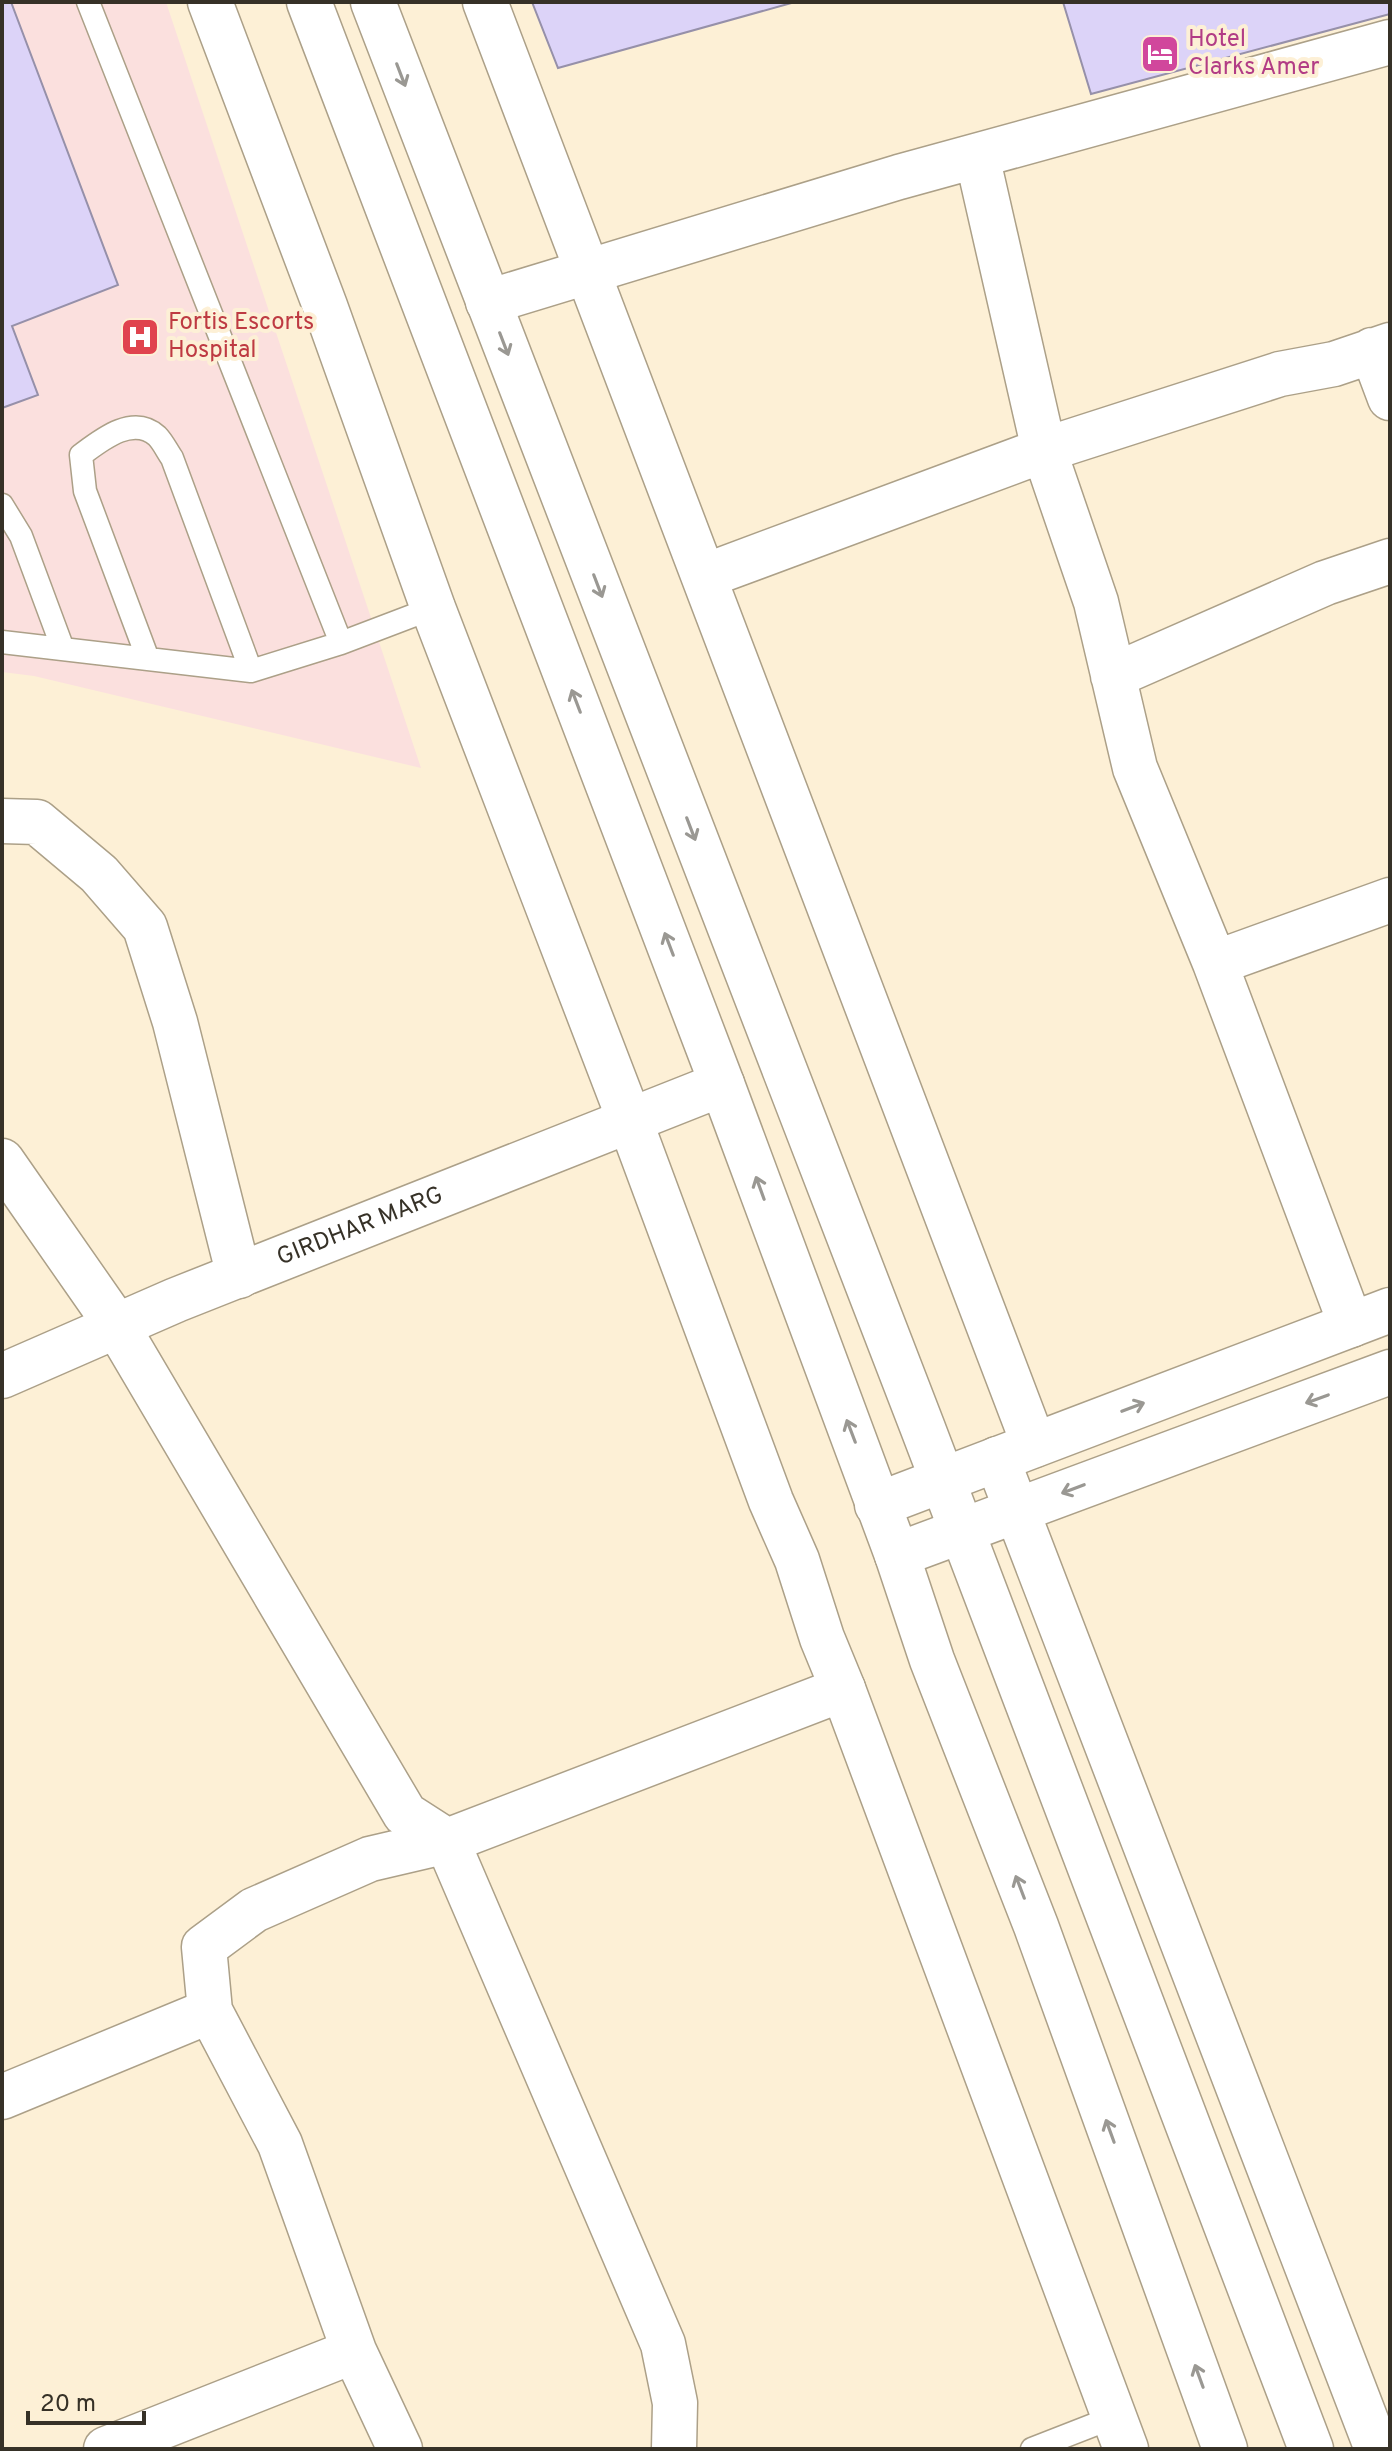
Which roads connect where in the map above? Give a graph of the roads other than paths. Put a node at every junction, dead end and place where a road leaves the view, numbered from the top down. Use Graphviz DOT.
graph roads {
  1 [pos="88,2"];
  2 [pos="210,2"];
  3 [pos="309,2"];
  4 [pos="373,2"];
  5 [pos="485,2"];
  6 [pos="1390,42"];
  7 [pos="977,156"];
  8 [pos="590,271"];
  9 [pos="488,302"];
  10 [pos="1381,347"];
  11 [pos="1390,398"];
  12 [pos="1044,450"];
  13 [pos="2,505"];
  14 [pos="1390,561"];
  15 [pos="705,576"];
  16 [pos="433,608"];
  17 [pos="2,642"];
  18 [pos="341,643"];
  19 [pos="63,649"];
  20 [pos="148,659"];
  21 [pos="251,671"];
  22 [pos="1113,676"];
  23 [pos="2,821"];
  24 [pos="1390,900"];
  25 [pos="1215,963"];
  26 [pos="722,1084"];
  27 [pos="630,1121"];
  28 [pos="2,1161"];
  29 [pos="239,1276"];
  30 [pos="1371,1317"];
  31 [pos="117,1326"];
  32 [pos="1390,1372"];
  33 [pos="2,1376"];
  34 [pos="1016,1452"];
  35 [pos="942,1480"];
  36 [pos="877,1505"];
  37 [pos="1016,1509"];
  38 [pos="961,1531"];
  39 [pos="897,1555"];
  40 [pos="843,1689"];
  41 [pos="447,1841"];
  42 [pos="210,2011"];
  43 [pos="2,2097"];
  44 [pos="354,2351"];
  45 [pos="1120,2433"];
  46 [pos="106,2449"];
  47 [pos="400,2449"];
  48 [pos="674,2449"];
  49 [pos="1032,2449"];
  50 [pos="1225,2449"];
  51 [pos="1311,2449"];
  52 [pos="1377,2449"];
  1 -- 18 [label="lane"];
  2 -- 16 [label="street"];
  26 -- 3 [label="street, one-way"];
  4 -- 9 [label="street, one-way"];
  5 -- 8 [label="street"];
  6 -- 7 [label="street"];
  7 -- 8 [label="street"];
  7 -- 12 [label="street"];
  8 -- 9 [label="street"];
  8 -- 15 [label="street"];
  9 -- 35 [label="street, one-way"];
  10 -- 11 [label="street"];
  10 -- 12 [label="street"];
  12 -- 15 [label="street"];
  12 -- 22 [label="street"];
  13 -- 19 [label="lane"];
  14 -- 22 [label="street"];
  15 -- 34 [label="street"];
  16 -- 18 [label="lane"];
  16 -- 27 [label="street"];
  17 -- 19 [label="lane"];
  18 -- 21 [label="lane"];
  19 -- 20 [label="lane"];
  20 -- 21 [label="lane"];
  20 -- 21 [label="lane"];
  22 -- 25 [label="street"];
  23 -- 29 [label="street"];
  24 -- 25 [label="street"];
  25 -- 30 [label="street"];
  26 -- 27 [label="street, GIRDHAR MARG"];
  36 -- 26 [label="street, one-way"];
  27 -- 29 [label="street, GIRDHAR MARG"];
  27 -- 40 [label="street"];
  28 -- 31 [label="street"];
  29 -- 31 [label="street, GIRDHAR MARG"];
  34 -- 30 [label="street, one-way"];
  31 -- 33 [label="street, GIRDHAR MARG"];
  31 -- 41 [label="street"];
  32 -- 37 [label="street, one-way"];
  34 -- 35 [label="street"];
  34 -- 37 [label="street"];
  35 -- 36 [label="street"];
  35 -- 38 [label="street"];
  36 -- 39 [label="street"];
  37 -- 38 [label="street"];
  37 -- 52 [label="street"];
  38 -- 39 [label="street"];
  38 -- 51 [label="street"];
  50 -- 39 [label="street, one-way"];
  40 -- 41 [label="street"];
  40 -- 45 [label="street"];
  41 -- 42 [label="street"];
  41 -- 48 [label="street"];
  42 -- 43 [label="street"];
  42 -- 44 [label="street"];
  44 -- 46 [label="street"];
  44 -- 47 [label="street"];
  45 -- 49 [label="lane"];
}
